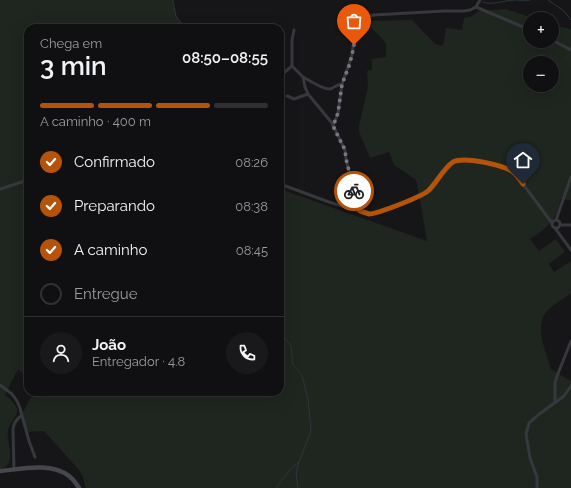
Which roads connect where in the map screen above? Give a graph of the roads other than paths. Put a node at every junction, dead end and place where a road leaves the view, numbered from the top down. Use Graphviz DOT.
graph roads {
  1 [pos="480,0"];
  2 [pos="476,7"];
  3 [pos="523,27"];
  4 [pos="294,30"];
  5 [pos="559,44"];
  6 [pos="571,50"];
  7 [pos="292,66"];
  8 [pos="284,73"];
  9 [pos="303,77"];
  10 [pos="342,84"];
  11 [pos="308,94"];
  12 [pos="287,96"];
  13 [pos="333,126"];
  14 [pos="571,177"];
  15 [pos="24,181"];
  16 [pos="284,185"];
  17 [pos="0,189"];
  18 [pos="360,211"];
  19 [pos="556,220"];
  20 [pos="552,223"];
  21 [pos="560,225"];
  22 [pos="571,225"];
  23 [pos="555,228"];
  24 [pos="571,250"];
  25 [pos="571,341"];
  26 [pos="0,385"];
  27 [pos="571,386"];
  28 [pos="555,402"];
  29 [pos="22,415"];
  30 [pos="35,457"];
  31 [pos="14,470"];
  32 [pos="0,471"];
  33 [pos="79,488"];
  34 [pos="537,488"];
  1 -- 2 [label="street"];
  2 -- 3 [label="street"];
  2 -- 10 [label="street"];
  4 -- 7 [label="street"];
  5 -- 6 [label="street"];
  7 -- 8 [label="street"];
  7 -- 9 [label="street"];
  9 -- 10 [label="street"];
  9 -- 11 [label="street"];
  10 -- 13 [label="street"];
  11 -- 12 [label="street"];
  11 -- 13 [label="street"];
  13 -- 18 [label="street"];
  14 -- 19 [label="street"];
  15 -- 17 [label="street"];
  16 -- 18 [label="street"];
  18 -- 20 [label="street"];
  19 -- 20 [label="street"];
  19 -- 21 [label="street"];
  20 -- 23 [label="street"];
  21 -- 22 [label="street"];
  21 -- 23 [label="street"];
  23 -- 24 [label="street"];
  25 -- 28 [label="street"];
  26 -- 29 [label="street"];
  27 -- 28 [label="street"];
  28 -- 34 [label="street"];
  29 -- 30 [label="street"];
  29 -- 31 [label="street"];
  31 -- 32 [label="main road"];
  31 -- 33 [label="main road"];
}
